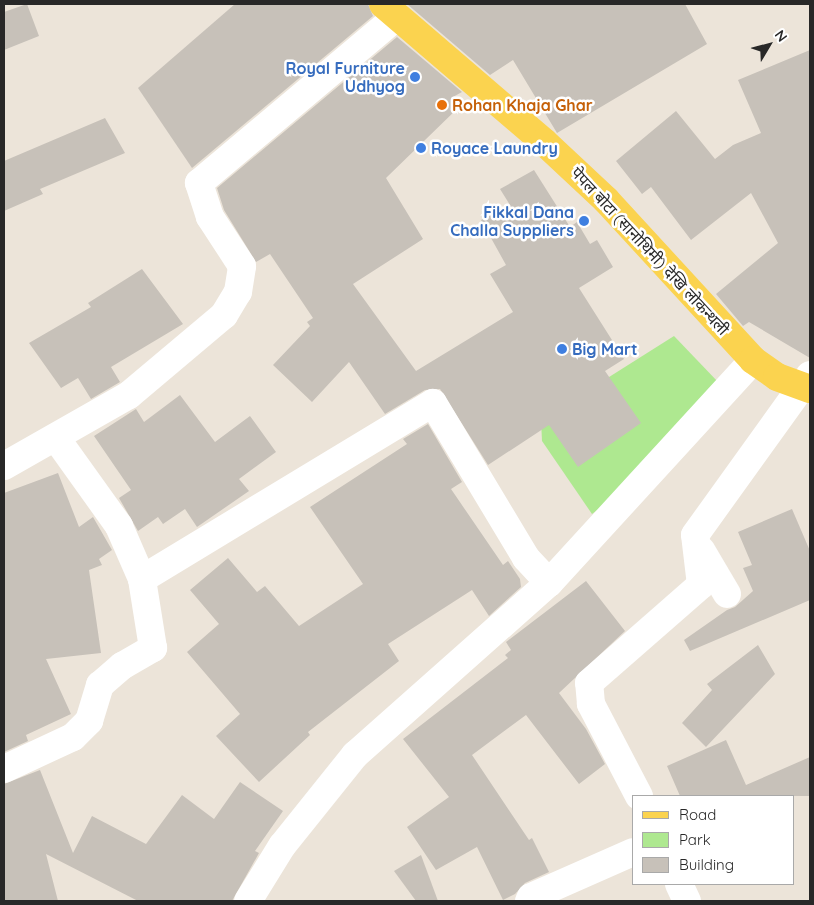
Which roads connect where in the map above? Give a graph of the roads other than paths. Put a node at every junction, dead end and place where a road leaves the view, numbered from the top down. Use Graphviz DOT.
graph roads {
  1 [pos="390,10"];
  2 [pos="753,360"];
  3 [pos="808,384"];
  4 [pos="56,438"];
  5 [pos="4,466"];
  6 [pos="696,542"];
  7 [pos="142,578"];
  8 [pos="548,583"];
  9 [pos="727,594"];
  10 [pos="4,769"];
  11 [pos="638,795"];
  12 [pos="632,852"];
  13 [pos="680,885"];
  14 [pos="248,901"];
  15 [pos="529,901"];
  16 [pos="687,901"];
  1 -- 2 [label="main road, पेपल बोटा (सानोथिमी) देखि लोकन्थली"];
  1 -- 4 [label="street"];
  2 -- 3 [label="main road, पेपल बोटा (सानोथिमी) देखि लोकन्थली"];
  2 -- 8 [label="street"];
  3 -- 6 [label="street"];
  4 -- 5 [label="street"];
  4 -- 7 [label="street"];
  6 -- 9 [label="street"];
  6 -- 11 [label="street"];
  7 -- 8 [label="street"];
  7 -- 10 [label="street"];
  8 -- 14 [label="street"];
  12 -- 15 [label="street"];
  13 -- 16 [label="street"];
}
